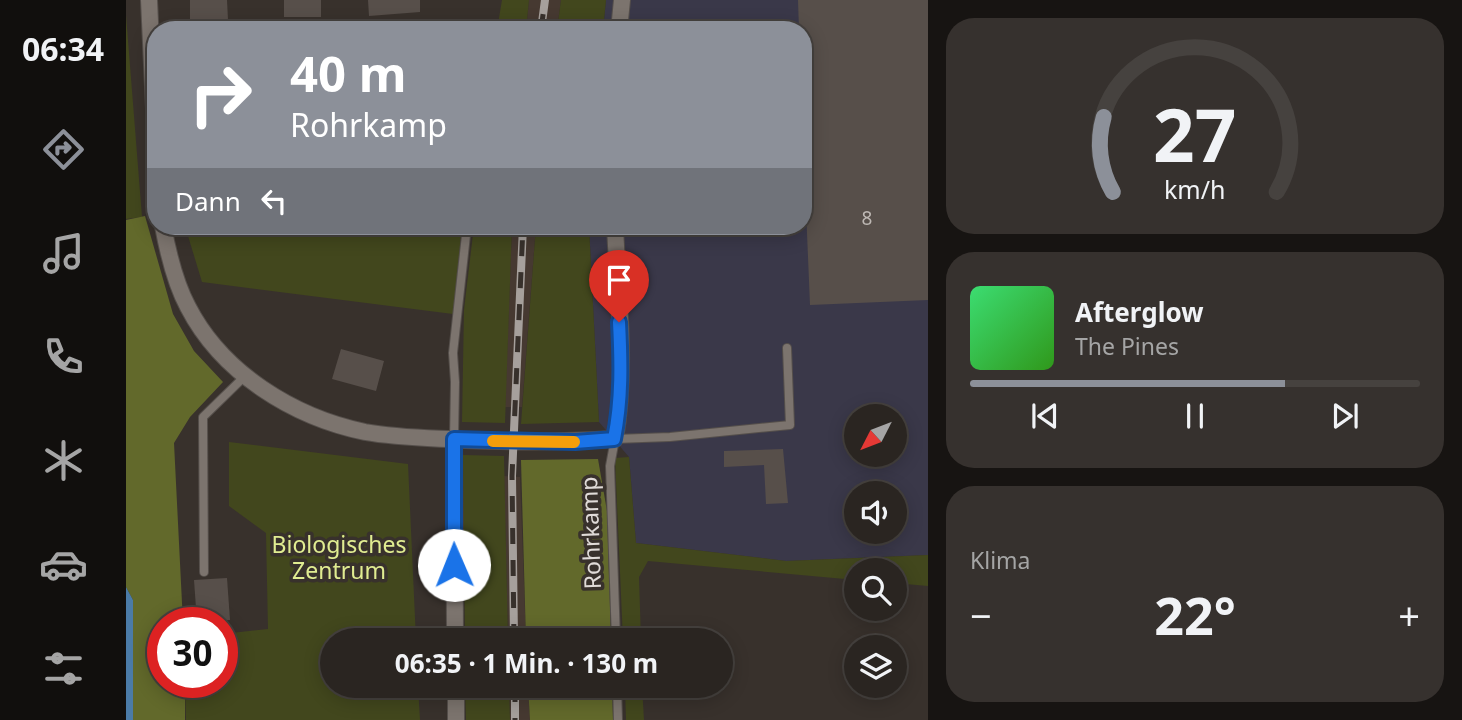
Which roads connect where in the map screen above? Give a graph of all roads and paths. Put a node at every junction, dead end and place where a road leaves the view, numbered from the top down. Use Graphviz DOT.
graph roads {
  1 [pos="149,0"];
  2 [pos="622,0"];
  3 [pos="151,21"];
  4 [pos="620,21"];
  5 [pos="164,235"];
  6 [pos="466,235"];
  7 [pos="615,235"];
  8 [pos="787,348"];
  9 [pos="244,377"];
  10 [pos="454,439"];
  11 [pos="614,439"];
  12 [pos="204,572"];
  13 [pos="455,628"];
  14 [pos="616,628"];
  15 [pos="456,698"];
  16 [pos="617,698"];
  17 [pos="456,720"];
  18 [pos="618,720"];
  1 -- 3 [label="street"];
  2 -- 4 [label="street"];
  5 -- 9 [label="street"];
  6 -- 10 [label="lane"];
  7 -- 11 [label="street"];
  8 -- 11 [label="lane"];
  9 -- 10 [label="street"];
  9 -- 12 [label="lane"];
  10 -- 11 [label="street"];
  10 -- 13 [label="street"];
  11 -- 14 [label="lane, Rohrkamp"];
  15 -- 17 [label="street"];
  16 -- 18 [label="lane"];
}
